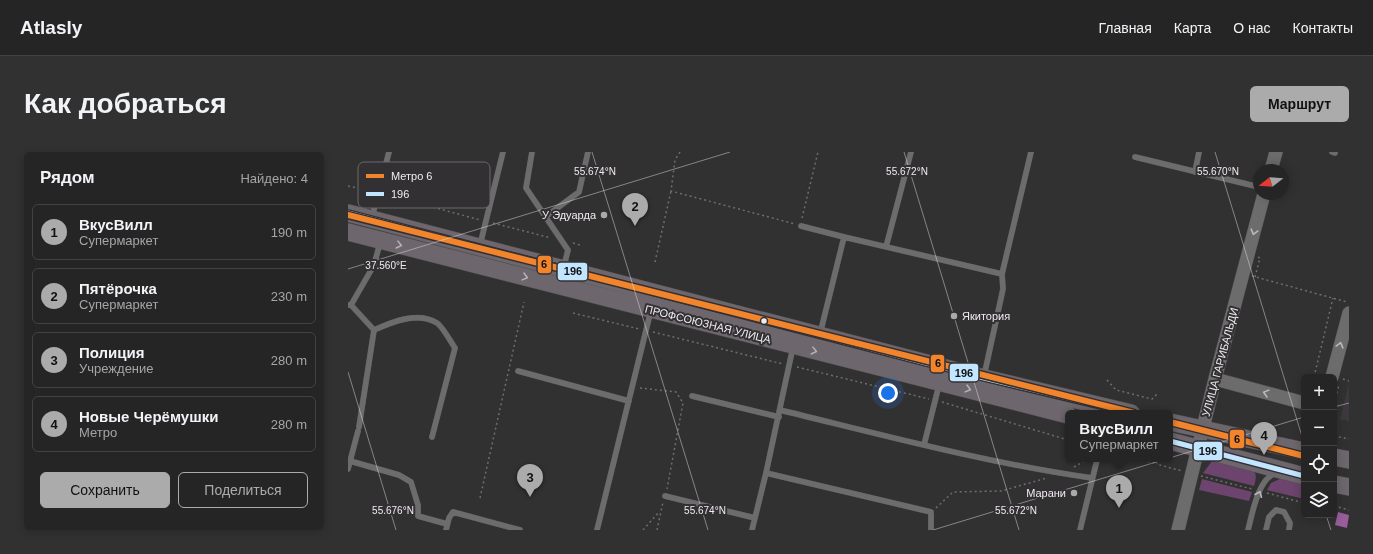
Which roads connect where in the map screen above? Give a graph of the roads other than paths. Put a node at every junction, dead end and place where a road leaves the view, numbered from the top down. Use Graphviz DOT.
graph roads {
  1 [pos="389,152"];
  2 [pos="503,152"];
  3 [pos="532,152"];
  4 [pos="588,152"];
  5 [pos="911,152"];
  6 [pos="1031,152"];
  7 [pos="1199,152"];
  8 [pos="1276,152"];
  9 [pos="1135,157"];
  10 [pos="386,162"];
  11 [pos="1273,164"];
  12 [pos="1195,172"];
  13 [pos="1253,186"];
  14 [pos="1262,200"];
  15 [pos="490,205"];
  16 [pos="374,208"];
  17 [pos="489,208"];
  18 [pos="348,213"];
  19 [pos="545,217"];
  20 [pos="371,219"];
  21 [pos="801,226"];
  22 [pos="348,232"];
  23 [pos="844,237"];
  24 [pos="381,240"];
  25 [pos="479,247"];
  26 [pos="886,247"];
  27 [pos="563,269"];
  28 [pos="1002,274"];
  29 [pos="350,305"];
  30 [pos="651,310"];
  31 [pos="1349,313"];
  32 [pos="374,330"];
  33 [pos="820,335"];
  34 [pos="794,346"];
  35 [pos="518,371"];
  36 [pos="1337,374"];
  37 [pos="984,378"];
  38 [pos="1215,379"];
  39 [pos="940,381"];
  40 [pos="692,396"];
  41 [pos="629,401"];
  42 [pos="1301,402"];
  43 [pos="780,410"];
  44 [pos="1118,410"];
  45 [pos="1065,414"];
  46 [pos="778,417"];
  47 [pos="1173,423"];
  48 [pos="1203,430"];
  49 [pos="432,437"];
  50 [pos="1173,442"];
  51 [pos="924,445"];
  52 [pos="1198,449"];
  53 [pos="1301,450"];
  54 [pos="1337,458"];
  55 [pos="1349,460"];
  56 [pos="350,461"];
  57 [pos="1096,462"];
  58 [pos="348,468"];
  59 [pos="1286,471"];
  60 [pos="766,473"];
  61 [pos="1301,475"];
  62 [pos="1092,478"];
  63 [pos="1337,485"];
  64 [pos="1349,488"];
  65 [pos="665,496"];
  66 [pos="755,518"];
  67 [pos="447,527"];
  68 [pos="520,530"];
  69 [pos="597,530"];
  70 [pos="752,530"];
  71 [pos="931,530"];
  72 [pos="1080,530"];
  73 [pos="1178,530"];
  74 [pos="1248,530"];
  75 [pos="1266,530"];
  76 [pos="1288,530"];
  1 -- 10 [label="lane"];
  2 -- 15 [label="lane"];
  3 -- 19 [label="lane"];
  4 -- 19 [label="lane"];
  5 -- 26 [label="lane"];
  6 -- 28 [label="lane"];
  7 -- 12 [label="lane"];
  8 -- 11 [label="street"];
  9 -- 12 [label="lane"];
  12 -- 13 [label="lane"];
  14 -- 38 [label="street, УЛИЦА ГАРИБАЛЬДИ, one-way"];
  16 -- 20 [label="lane"];
  17 -- 25 [label="lane"];
  18 -- 20 [label="main road, ПРОФСОЮЗНАЯ УЛИЦА"];
  19 -- 27 [label="lane"];
  20 -- 25 [label="main road, ПРОФСОЮЗНАЯ УЛИЦА"];
  21 -- 23 [label="lane"];
  22 -- 24 [label="main road, ПРОФСОЮЗНАЯ УЛИЦА"];
  23 -- 26 [label="lane"];
  23 -- 33 [label="lane"];
  24 -- 29 [label="lane"];
  24 -- 30 [label="main road, ПРОФСОЮЗНАЯ УЛИЦА, one-way"];
  25 -- 27 [label="main road, ПРОФСОЮЗНАЯ УЛИЦА"];
  26 -- 28 [label="lane"];
  27 -- 33 [label="main road, ПРОФСОЮЗНАЯ УЛИЦА"];
  28 -- 37 [label="lane"];
  29 -- 32 [label="lane"];
  30 -- 34 [label="main road, ПРОФСОЮЗНАЯ УЛИЦА"];
  30 -- 41 [label="lane"];
  36 -- 31 [label="street, one-way"];
  32 -- 49 [label="lane"];
  32 -- 56 [label="lane"];
  33 -- 37 [label="main road, ПРОФСОЮЗНАЯ УЛИЦА"];
  34 -- 39 [label="main road, ПРОФСОЮЗНАЯ УЛИЦА, one-way"];
  34 -- 43 [label="lane"];
  35 -- 41 [label="lane"];
  37 -- 44 [label="main road, ПРОФСОЮЗНАЯ УЛИЦА"];
  42 -- 38 [label="street, one-way"];
  38 -- 48 [label="street, УЛИЦА ГАРИБАЛЬДИ"];
  39 -- 45 [label="main road, ПРОФСОЮЗНАЯ УЛИЦА, one-way"];
  39 -- 51 [label="lane"];
  40 -- 46 [label="lane"];
  41 -- 69 [label="lane"];
  43 -- 46 [label="lane"];
  43 -- 51 [label="lane"];
  46 -- 60 [label="lane"];
  47 -- 48 [label="main road"];
  48 -- 52 [label="street, УЛИЦА ГАРИБАЛЬДИ"];
  48 -- 53 [label="main road"];
  50 -- 52 [label="main road"];
  51 -- 62 [label="lane"];
  52 -- 59 [label="main road"];
  52 -- 73 [label="street, УЛИЦА ГАРИБАЛЬДИ"];
  54 -- 55 [label="main road"];
  56 -- 58 [label="lane"];
  56 -- 67 [label="lane"];
  57 -- 62 [label="lane"];
  59 -- 61 [label="main road"];
  74 -- 59 [label="lane, one-way"];
  60 -- 66 [label="lane"];
  60 -- 71 [label="lane"];
  62 -- 72 [label="lane"];
  63 -- 64 [label="main road"];
  65 -- 66 [label="lane"];
  66 -- 70 [label="lane"];
  67 -- 68 [label="lane"];
  75 -- 76 [label="lane"];
}
